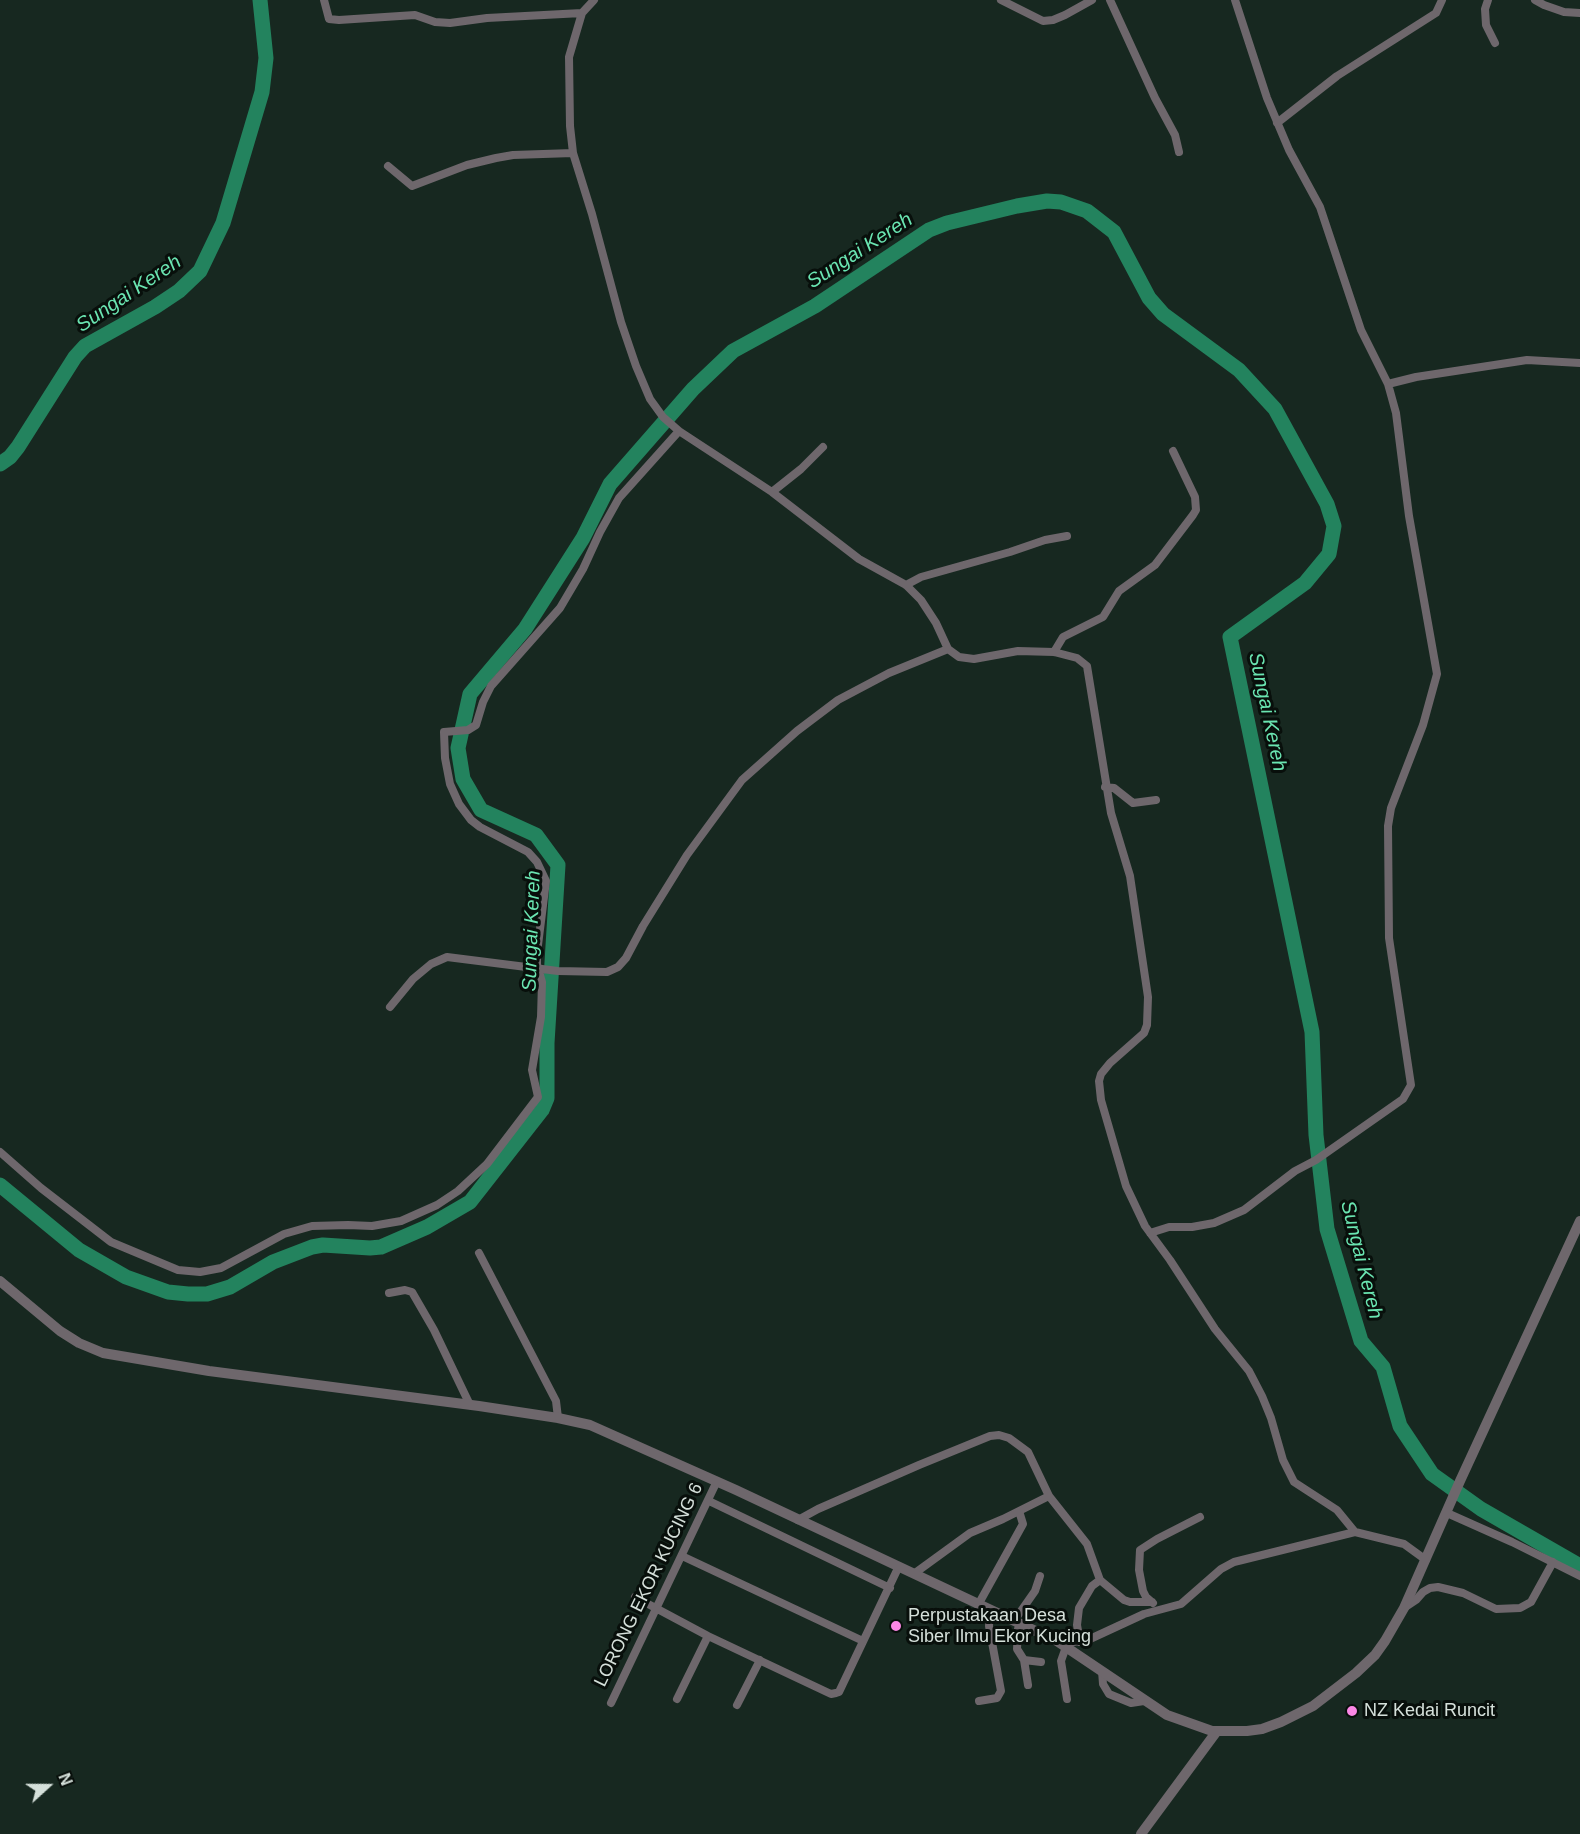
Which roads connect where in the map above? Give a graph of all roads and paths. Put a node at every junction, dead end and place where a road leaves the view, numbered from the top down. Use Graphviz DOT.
graph roads {
  1 [pos="324,0"];
  2 [pos="594,0"];
  3 [pos="1001,0"];
  4 [pos="1092,0"];
  5 [pos="1110,0"];
  6 [pos="1234,0"];
  7 [pos="1442,0"];
  8 [pos="1488,0"];
  9 [pos="1535,0"];
  10 [pos="582,13"];
  11 [pos="1580,13"];
  12 [pos="1495,43"];
  13 [pos="1277,123"];
  14 [pos="1179,152"];
  15 [pos="573,153"];
  16 [pos="388,166"];
  17 [pos="1580,363"];
  18 [pos="1388,384"];
  19 [pos="676,428"];
  20 [pos="823,447"];
  21 [pos="1173,451"];
  22 [pos="772,492"];
  23 [pos="1067,536"];
  24 [pos="906,585"];
  25 [pos="948,649"];
  26 [pos="1054,652"];
  27 [pos="1106,787"];
  28 [pos="1156,800"];
  29 [pos="543,970"];
  30 [pos="390,1007"];
  31 [pos="0,1152"];
  32 [pos="1580,1221"];
  33 [pos="1150,1233"];
  34 [pos="479,1253"];
  35 [pos="1,1286"];
  36 [pos="389,1293"];
  37 [pos="470,1405"];
  38 [pos="558,1418"];
  39 [pos="717,1481"];
  40 [pos="1049,1496"];
  41 [pos="709,1501"];
  42 [pos="1019,1511"];
  43 [pos="1447,1513"];
  44 [pos="1200,1517"];
  45 [pos="798,1520"];
  46 [pos="1355,1532"];
  47 [pos="682,1556"];
  48 [pos="1426,1560"];
  49 [pos="1553,1562"];
  50 [pos="899,1566"];
  51 [pos="915,1573"];
  52 [pos="1040,1576"];
  53 [pos="1580,1576"];
  54 [pos="1100,1580"];
  55 [pos="890,1588"];
  56 [pos="635,1598"];
  57 [pos="1152,1602"];
  58 [pos="978,1605"];
  59 [pos="1168,1606"];
  60 [pos="1404,1608"];
  61 [pos="656,1609"];
  62 [pos="990,1611"];
  63 [pos="1017,1622"];
  64 [pos="708,1635"];
  65 [pos="863,1641"];
  66 [pos="1080,1641"];
  67 [pos="1064,1646"];
  68 [pos="760,1660"];
  69 [pos="1024,1660"];
  70 [pos="1041,1662"];
  71 [pos="1028,1685"];
  72 [pos="677,1699"];
  73 [pos="1067,1699"];
  74 [pos="979,1701"];
  75 [pos="611,1703"];
  76 [pos="737,1705"];
  77 [pos="1217,1731"];
  78 [pos="1141,1834"];
  1 -- 10 [label="street"];
  2 -- 10 [label="street"];
  3 -- 4 [label="street"];
  5 -- 14 [label="street"];
  6 -- 13 [label="street"];
  7 -- 13 [label="street"];
  8 -- 12 [label="street"];
  9 -- 11 [label="street"];
  10 -- 15 [label="street"];
  13 -- 18 [label="street"];
  15 -- 16 [label="street"];
  15 -- 19 [label="street"];
  17 -- 18 [label="street"];
  18 -- 33 [label="street"];
  19 -- 22 [label="street"];
  19 -- 29 [label="street"];
  20 -- 22 [label="street"];
  21 -- 26 [label="street"];
  22 -- 24 [label="street"];
  23 -- 24 [label="street"];
  24 -- 25 [label="street"];
  25 -- 26 [label="street"];
  25 -- 29 [label="street"];
  26 -- 27 [label="street"];
  27 -- 28 [label="street"];
  27 -- 33 [label="street"];
  29 -- 30 [label="street"];
  29 -- 31 [label="street"];
  32 -- 43 [label="street"];
  33 -- 46 [label="street"];
  34 -- 38 [label="street"];
  35 -- 37 [label="street"];
  36 -- 37 [label="street"];
  37 -- 38 [label="street"];
  38 -- 39 [label="street"];
  39 -- 41 [label="street, LORONG EKOR KUCING 6"];
  39 -- 45 [label="street"];
  40 -- 42 [label="street"];
  40 -- 45 [label="street"];
  40 -- 54 [label="street"];
  41 -- 47 [label="street, LORONG EKOR KUCING 6"];
  41 -- 55 [label="street"];
  42 -- 51 [label="street"];
  42 -- 58 [label="street"];
  43 -- 48 [label="street"];
  43 -- 49 [label="street"];
  44 -- 57 [label="street"];
  45 -- 50 [label="street"];
  46 -- 48 [label="street"];
  46 -- 59 [label="street"];
  47 -- 61 [label="street, LORONG EKOR KUCING 6"];
  47 -- 65 [label="street"];
  48 -- 60 [label="street"];
  49 -- 53 [label="street"];
  49 -- 60 [label="street"];
  50 -- 51 [label="street"];
  50 -- 55 [label="street"];
  51 -- 58 [label="street"];
  52 -- 63 [label="street"];
  54 -- 57 [label="street"];
  54 -- 66 [label="street"];
  55 -- 65 [label="street"];
  56 -- 61 [label="street"];
  57 -- 59 [label="street"];
  58 -- 62 [label="street"];
  59 -- 66 [label="street"];
  60 -- 77 [label="street"];
  61 -- 64 [label="street"];
  61 -- 75 [label="street, LORONG EKOR KUCING 6"];
  62 -- 63 [label="street"];
  62 -- 74 [label="street"];
  63 -- 67 [label="street"];
  63 -- 69 [label="street"];
  64 -- 68 [label="street"];
  64 -- 72 [label="street"];
  65 -- 68 [label="street"];
  66 -- 67 [label="street"];
  67 -- 73 [label="street"];
  67 -- 77 [label="street"];
  68 -- 76 [label="street"];
  69 -- 70 [label="street"];
  69 -- 71 [label="street"];
  77 -- 78 [label="street"];
}
